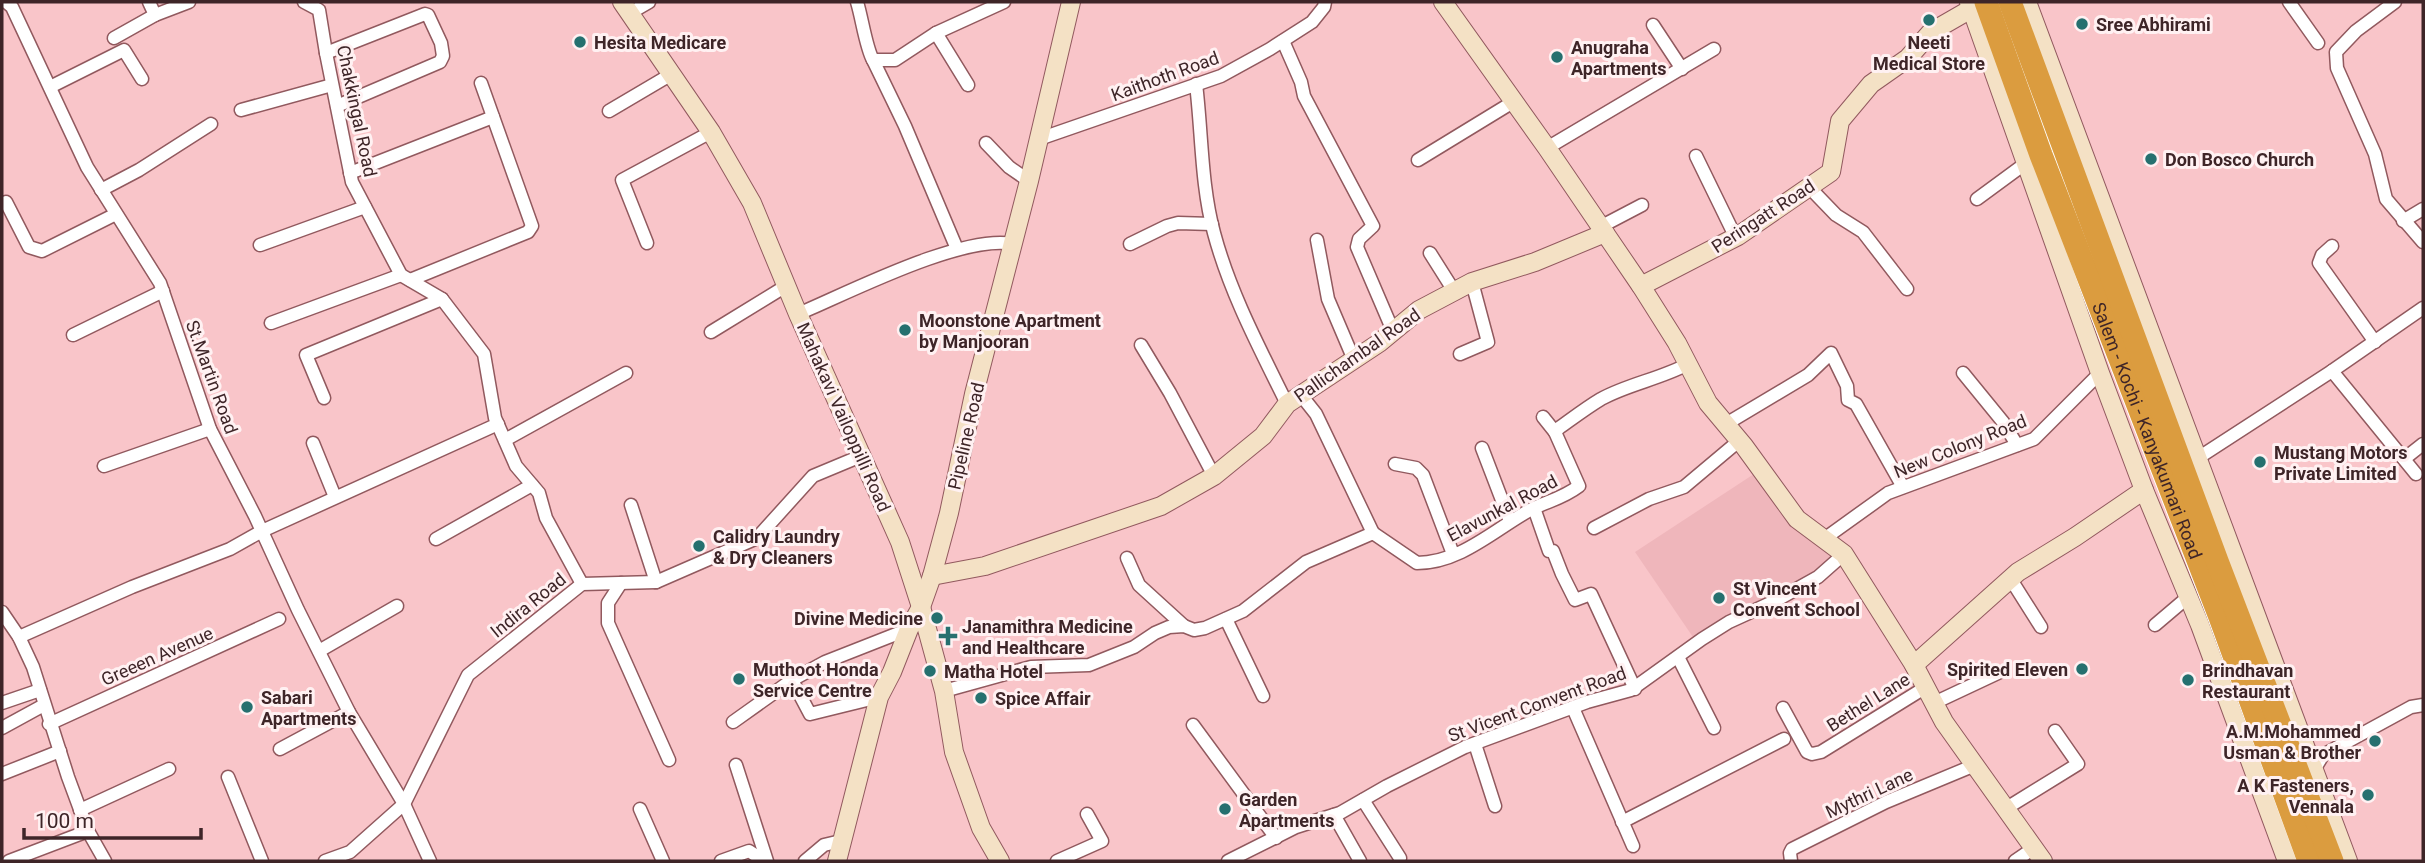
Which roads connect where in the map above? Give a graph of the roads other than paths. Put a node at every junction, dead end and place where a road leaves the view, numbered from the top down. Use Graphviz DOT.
graph roads {
  1 [pos="6,2"];
  2 [pos="149,2"];
  3 [pos="189,2"];
  4 [pos="304,2"];
  5 [pos="649,2"];
  6 [pos="857,2"];
  7 [pos="1004,2"];
  8 [pos="1071,2"];
  9 [pos="1325,2"];
  10 [pos="1443,2"];
  11 [pos="2010,2"];
  12 [pos="2027,2"];
  13 [pos="2289,2"];
  14 [pos="2395,2"];
  15 [pos="1976,4"];
  16 [pos="626,8"];
  17 [pos="155,15"];
  18 [pos="1653,25"];
  19 [pos="936,33"];
  20 [pos="114,38"];
  21 [pos="1283,41"];
  22 [pos="2318,43"];
  23 [pos="1714,49"];
  24 [pos="326,53"];
  25 [pos="873,60"];
  26 [pos="1682,69"];
  27 [pos="670,75"];
  28 [pos="142,79"];
  29 [pos="481,83"];
  30 [pos="1196,84"];
  31 [pos="332,85"];
  32 [pos="968,85"];
  33 [pos="50,87"];
  34 [pos="1513,102"];
  35 [pos="337,106"];
  36 [pos="241,110"];
  37 [pos="609,111"];
  38 [pos="493,117"];
  39 [pos="211,124"];
  40 [pos="711,132"];
  41 [pos="1039,139"];
  42 [pos="986,143"];
  43 [pos="1547,148"];
  44 [pos="1696,156"];
  45 [pos="1418,160"];
  46 [pos="2026,163"];
  47 [pos="350,173"];
  48 [pos="1028,181"];
  49 [pos="1809,187"];
  50 [pos="101,190"];
  51 [pos="1977,199"];
  52 [pos="6,202"];
  53 [pos="1642,205"];
  54 [pos="365,207"];
  55 [pos="2423,209"];
  56 [pos="116,214"];
  57 [pos="2403,221"];
  58 [pos="1212,224"];
  59 [pos="1603,230"];
  60 [pos="1736,238"];
  61 [pos="1317,240"];
  62 [pos="2423,242"];
  63 [pos="647,243"];
  64 [pos="1013,244"];
  65 [pos="1130,244"];
  66 [pos="260,245"];
  67 [pos="2332,246"];
  68 [pos="957,249"];
  69 [pos="2111,251"];
  70 [pos="1430,253"];
  71 [pos="405,278"];
  72 [pos="1472,282"];
  73 [pos="786,286"];
  74 [pos="1642,286"];
  75 [pos="1907,289"];
  76 [pos="163,291"];
  77 [pos="1454,291"];
  78 [pos="442,299"];
  79 [pos="2423,308"];
  80 [pos="798,314"];
  81 [pos="271,323"];
  82 [pos="1393,331"];
  83 [pos="711,332"];
  84 [pos="73,335"];
  85 [pos="2375,342"];
  86 [pos="1141,345"];
  87 [pos="1461,355"];
  88 [pos="1354,360"];
  89 [pos="1688,364"];
  90 [pos="2332,371"];
  91 [pos="626,373"];
  92 [pos="1963,373"];
  93 [pos="2100,373"];
  94 [pos="324,398"];
  95 [pos="1294,400"];
  96 [pos="1543,417"];
  97 [pos="498,424"];
  98 [pos="1726,424"];
  99 [pos="210,429"];
  100 [pos="1555,432"];
  101 [pos="505,440"];
  102 [pos="1740,440"];
  103 [pos="313,443"];
  104 [pos="2423,444"];
  105 [pos="2017,445"];
  106 [pos="1482,449"];
  107 [pos="861,456"];
  108 [pos="2197,458"];
  109 [pos="2404,459"];
  110 [pos="1395,464"];
  111 [pos="104,466"];
  112 [pos="2416,474"];
  113 [pos="1214,475"];
  114 [pos="532,485"];
  115 [pos="1903,487"];
  116 [pos="2144,490"];
  117 [pos="335,497"];
  118 [pos="631,505"];
  119 [pos="1534,508"];
  120 [pos="1510,522"];
  121 [pos="1594,528"];
  122 [pos="262,531"];
  123 [pos="1373,533"];
  124 [pos="436,539"];
  125 [pos="1824,539"];
  126 [pos="1453,554"];
  127 [pos="1844,554"];
  128 [pos="1127,558"];
  129 [pos="932,576"];
  130 [pos="2010,578"];
  131 [pos="656,582"];
  132 [pos="621,583"];
  133 [pos="582,584"];
  134 [pos="2188,597"];
  135 [pos="397,606"];
  136 [pos="921,607"];
  137 [pos="2,612"];
  138 [pos="279,619"];
  139 [pos="1226,619"];
  140 [pos="2210,621"];
  141 [pos="1184,625"];
  142 [pos="2155,625"];
  143 [pos="2041,627"];
  144 [pos="909,629"];
  145 [pos="19,637"];
  146 [pos="319,651"];
  147 [pos="1678,657"];
  148 [pos="1914,665"];
  149 [pos="2000,672"];
  150 [pos="792,680"];
  151 [pos="1926,687"];
  152 [pos="1635,689"];
  153 [pos="40,691"];
  154 [pos="944,691"];
  155 [pos="1263,696"];
  156 [pos="879,697"];
  157 [pos="2,703"];
  158 [pos="1934,704"];
  159 [pos="44,705"];
  160 [pos="2423,705"];
  161 [pos="1573,708"];
  162 [pos="1783,708"];
  163 [pos="349,712"];
  164 [pos="733,722"];
  165 [pos="49,724"];
  166 [pos="1193,725"];
  167 [pos="2,728"];
  168 [pos="1714,728"];
  169 [pos="2055,731"];
  170 [pos="2273,734"];
  171 [pos="1784,739"];
  172 [pos="1475,744"];
  173 [pos="280,749"];
  174 [pos="60,751"];
  175 [pos="668,760"];
  176 [pos="736,765"];
  177 [pos="1975,765"];
  178 [pos="169,769"];
  179 [pos="2314,770"];
  180 [pos="2,774"];
  181 [pos="228,777"];
  182 [pos="1363,800"];
  183 [pos="404,804"];
  184 [pos="1495,806"];
  185 [pos="640,809"];
  186 [pos="2005,809"];
  187 [pos="80,810"];
  188 [pos="1087,814"];
  189 [pos="1334,815"];
  190 [pos="1622,822"];
  191 [pos="88,831"];
  192 [pos="1276,838"];
  193 [pos="841,841"];
  194 [pos="1633,846"];
  195 [pos="2039,855"];
  196 [pos="1400,858"];
  197 [pos="9,861"];
  198 [pos="105,861"];
  199 [pos="262,861"];
  200 [pos="325,861"];
  201 [pos="430,861"];
  202 [pos="663,861"];
  203 [pos="721,861"];
  204 [pos="765,861"];
  205 [pos="805,861"];
  206 [pos="837,861"];
  207 [pos="1000,861"];
  208 [pos="1057,861"];
  209 [pos="1227,861"];
  210 [pos="1360,861"];
  211 [pos="1791,861"];
  212 [pos="2015,861"];
  213 [pos="2287,861"];
  214 [pos="2309,861"];
  215 [pos="2332,861"];
  216 [pos="2348,861"];
  1 -- 33 [label="street, St.Martin Road"];
  2 -- 17 [label="street"];
  3 -- 17 [label="street"];
  4 -- 24 [label="street, Chakkingal Road"];
  5 -- 16 [label="street"];
  6 -- 25 [label="street"];
  7 -- 19 [label="street"];
  8 -- 41 [label="street, Pipeline Road"];
  9 -- 21 [label="street, Kaithoth Road"];
  10 -- 34 [label="street"];
  11 -- 69 [label="highway, Salem - Kochi - Kanyakumari Road"];
  12 -- 69 [label="street"];
  13 -- 22 [label="street"];
  14 -- 57 [label="street"];
  15 -- 46 [label="street"];
  15 -- 49 [label="street, Peringatt Road"];
  15 -- 140 [label="highway, Salem - Kochi - Kanyakumari Road"];
  16 -- 27 [label="street, Mahakavi Vailoppilli Road"];
  17 -- 20 [label="street"];
  18 -- 26 [label="street"];
  19 -- 25 [label="street"];
  19 -- 32 [label="street"];
  21 -- 30 [label="street, Kaithoth Road"];
  21 -- 82 [label="street"];
  23 -- 26 [label="street"];
  24 -- 31 [label="street, Chakkingal Road"];
  24 -- 35 [label="street"];
  25 -- 68 [label="street"];
  26 -- 43 [label="street"];
  27 -- 37 [label="street"];
  27 -- 40 [label="street, Mahakavi Vailoppilli Road"];
  28 -- 33 [label="street"];
  29 -- 38 [label="street"];
  30 -- 41 [label="street, Kaithoth Road"];
  30 -- 58 [label="street"];
  31 -- 35 [label="street, Chakkingal Road"];
  31 -- 36 [label="street"];
  33 -- 50 [label="street, St.Martin Road"];
  34 -- 43 [label="street"];
  34 -- 45 [label="street"];
  35 -- 47 [label="street, Chakkingal Road"];
  38 -- 47 [label="street"];
  38 -- 71 [label="street"];
  39 -- 50 [label="street"];
  40 -- 63 [label="street"];
  40 -- 73 [label="street, Mahakavi Vailoppilli Road"];
  41 -- 48 [label="street, Pipeline Road"];
  42 -- 48 [label="street"];
  43 -- 59 [label="street"];
  44 -- 60 [label="street"];
  46 -- 51 [label="street"];
  46 -- 93 [label="street"];
  47 -- 54 [label="street, Chakkingal Road"];
  48 -- 64 [label="street, Pipeline Road"];
  49 -- 60 [label="street, Peringatt Road"];
  49 -- 75 [label="street"];
  50 -- 56 [label="street, St.Martin Road"];
  52 -- 56 [label="street"];
  53 -- 59 [label="street"];
  54 -- 66 [label="street"];
  54 -- 71 [label="street, Chakkingal Road"];
  55 -- 57 [label="street"];
  56 -- 76 [label="street, St.Martin Road"];
  57 -- 62 [label="street"];
  58 -- 65 [label="street"];
  58 -- 95 [label="street"];
  59 -- 72 [label="street, Pallichambal Road"];
  59 -- 74 [label="street"];
  60 -- 74 [label="street, Peringatt Road"];
  61 -- 88 [label="street"];
  64 -- 68 [label="street"];
  64 -- 129 [label="street, Pipeline Road"];
  67 -- 85 [label="street"];
  68 -- 80 [label="street"];
  69 -- 108 [label="street"];
  69 -- 170 [label="highway, Salem - Kochi - Kanyakumari Road"];
  70 -- 77 [label="street"];
  71 -- 78 [label="street"];
  71 -- 81 [label="street"];
  72 -- 77 [label="street, Pallichambal Road"];
  72 -- 87 [label="street"];
  73 -- 80 [label="street, Mahakavi Vailoppilli Road"];
  73 -- 83 [label="street"];
  74 -- 89 [label="street"];
  76 -- 84 [label="street"];
  76 -- 99 [label="street, St.Martin Road"];
  77 -- 82 [label="street, Pallichambal Road"];
  78 -- 94 [label="street"];
  78 -- 97 [label="street"];
  79 -- 85 [label="street"];
  80 -- 107 [label="street, Mahakavi Vailoppilli Road"];
  82 -- 88 [label="street, Pallichambal Road"];
  85 -- 90 [label="street"];
  86 -- 113 [label="street"];
  88 -- 95 [label="street, Pallichambal Road"];
  89 -- 98 [label="street"];
  89 -- 100 [label="street"];
  90 -- 108 [label="street"];
  90 -- 109 [label="street"];
  91 -- 101 [label="street"];
  92 -- 105 [label="street"];
  93 -- 105 [label="street, New Colony Road"];
  93 -- 116 [label="street"];
  95 -- 113 [label="street, Pallichambal Road"];
  95 -- 123 [label="street"];
  96 -- 100 [label="street"];
  97 -- 101 [label="street"];
  97 -- 117 [label="street"];
  98 -- 102 [label="street"];
  98 -- 115 [label="street"];
  99 -- 111 [label="street"];
  99 -- 122 [label="street, St.Martin Road"];
  100 -- 119 [label="street, Elavunkal Road"];
  101 -- 114 [label="street"];
  102 -- 121 [label="street"];
  102 -- 125 [label="street"];
  103 -- 117 [label="street"];
  104 -- 109 [label="street"];
  105 -- 115 [label="street, New Colony Road"];
  106 -- 120 [label="street"];
  107 -- 131 [label="street, Indira Road"];
  107 -- 136 [label="street, Mahakavi Vailoppilli Road"];
  108 -- 179 [label="street"];
  109 -- 112 [label="street"];
  110 -- 126 [label="street"];
  113 -- 129 [label="street, Pallichambal Road"];
  114 -- 124 [label="street"];
  114 -- 133 [label="street"];
  115 -- 125 [label="street, New Colony Road"];
  116 -- 130 [label="street"];
  116 -- 134 [label="street"];
  117 -- 122 [label="street"];
  118 -- 131 [label="street"];
  119 -- 120 [label="street, Elavunkal Road"];
  119 -- 152 [label="street"];
  120 -- 126 [label="street, Elavunkal Road"];
  122 -- 145 [label="street"];
  122 -- 146 [label="street, St.Martin Road"];
  123 -- 126 [label="street, Elavunkal Road"];
  123 -- 139 [label="street"];
  125 -- 127 [label="street"];
  127 -- 147 [label="street, St Vicent Convent Road"];
  127 -- 148 [label="street"];
  128 -- 141 [label="street"];
  129 -- 136 [label="street, Pipeline Road"];
  130 -- 143 [label="street"];
  130 -- 148 [label="street"];
  131 -- 132 [label="street, Indira Road"];
  132 -- 133 [label="street, Indira Road"];
  132 -- 175 [label="street"];
  133 -- 183 [label="street, Indira Road"];
  134 -- 140 [label="street"];
  134 -- 142 [label="street"];
  135 -- 146 [label="street"];
  136 -- 144 [label="street, Pipeline Road"];
  136 -- 154 [label="street, Mahakavi Vailoppilli Road"];
  137 -- 145 [label="street"];
  138 -- 165 [label="street, Greeen Avenue"];
  139 -- 141 [label="street"];
  139 -- 155 [label="street"];
  140 -- 170 [label="highway, Salem - Kochi - Kanyakumari Road"];
  140 -- 213 [label="street"];
  141 -- 154 [label="street"];
  144 -- 150 [label="street"];
  144 -- 156 [label="street, Pipeline Road"];
  145 -- 153 [label="street"];
  146 -- 163 [label="street, St.Martin Road"];
  147 -- 152 [label="street, St Vicent Convent Road"];
  147 -- 168 [label="street"];
  148 -- 151 [label="street"];
  149 -- 158 [label="street"];
  150 -- 156 [label="street"];
  150 -- 164 [label="street"];
  151 -- 158 [label="street"];
  151 -- 162 [label="street, Bethel Lane"];
  152 -- 161 [label="street, St Vicent Convent Road"];
  153 -- 157 [label="street"];
  153 -- 159 [label="street"];
  154 -- 207 [label="street, Mahakavi Vailoppilli Road"];
  156 -- 193 [label="street, Pipeline Road"];
  158 -- 177 [label="street"];
  159 -- 165 [label="street"];
  159 -- 167 [label="street"];
  160 -- 179 [label="street"];
  161 -- 172 [label="street, St Vicent Convent Road"];
  161 -- 190 [label="street"];
  163 -- 173 [label="street"];
  163 -- 183 [label="street, St.Martin Road"];
  165 -- 174 [label="street"];
  166 -- 192 [label="street"];
  169 -- 186 [label="street"];
  170 -- 214 [label="highway, Salem - Kochi - Kanyakumari Road"];
  170 -- 215 [label="highway, Salem - Kochi - Kanyakumari Road"];
  171 -- 190 [label="street"];
  172 -- 182 [label="street, St Vicent Convent Road"];
  172 -- 184 [label="street"];
  174 -- 180 [label="street"];
  174 -- 187 [label="street"];
  176 -- 204 [label="street"];
  177 -- 186 [label="street"];
  177 -- 211 [label="street, Mythri Lane"];
  178 -- 187 [label="street"];
  179 -- 216 [label="street"];
  181 -- 199 [label="street"];
  182 -- 189 [label="street, St Vicent Convent Road"];
  182 -- 196 [label="street"];
  183 -- 200 [label="street, Indira Road"];
  183 -- 201 [label="street, St.Martin Road"];
  185 -- 202 [label="street"];
  186 -- 195 [label="street"];
  187 -- 191 [label="street"];
  188 -- 208 [label="street"];
  189 -- 192 [label="street, St Vicent Convent Road"];
  189 -- 210 [label="street"];
  190 -- 194 [label="street"];
  191 -- 197 [label="street"];
  191 -- 198 [label="street"];
  192 -- 209 [label="street, St Vicent Convent Road"];
  193 -- 205 [label="street"];
  193 -- 206 [label="street, Pipeline Road"];
  195 -- 212 [label="street"];
  203 -- 204 [label="street"];
}
